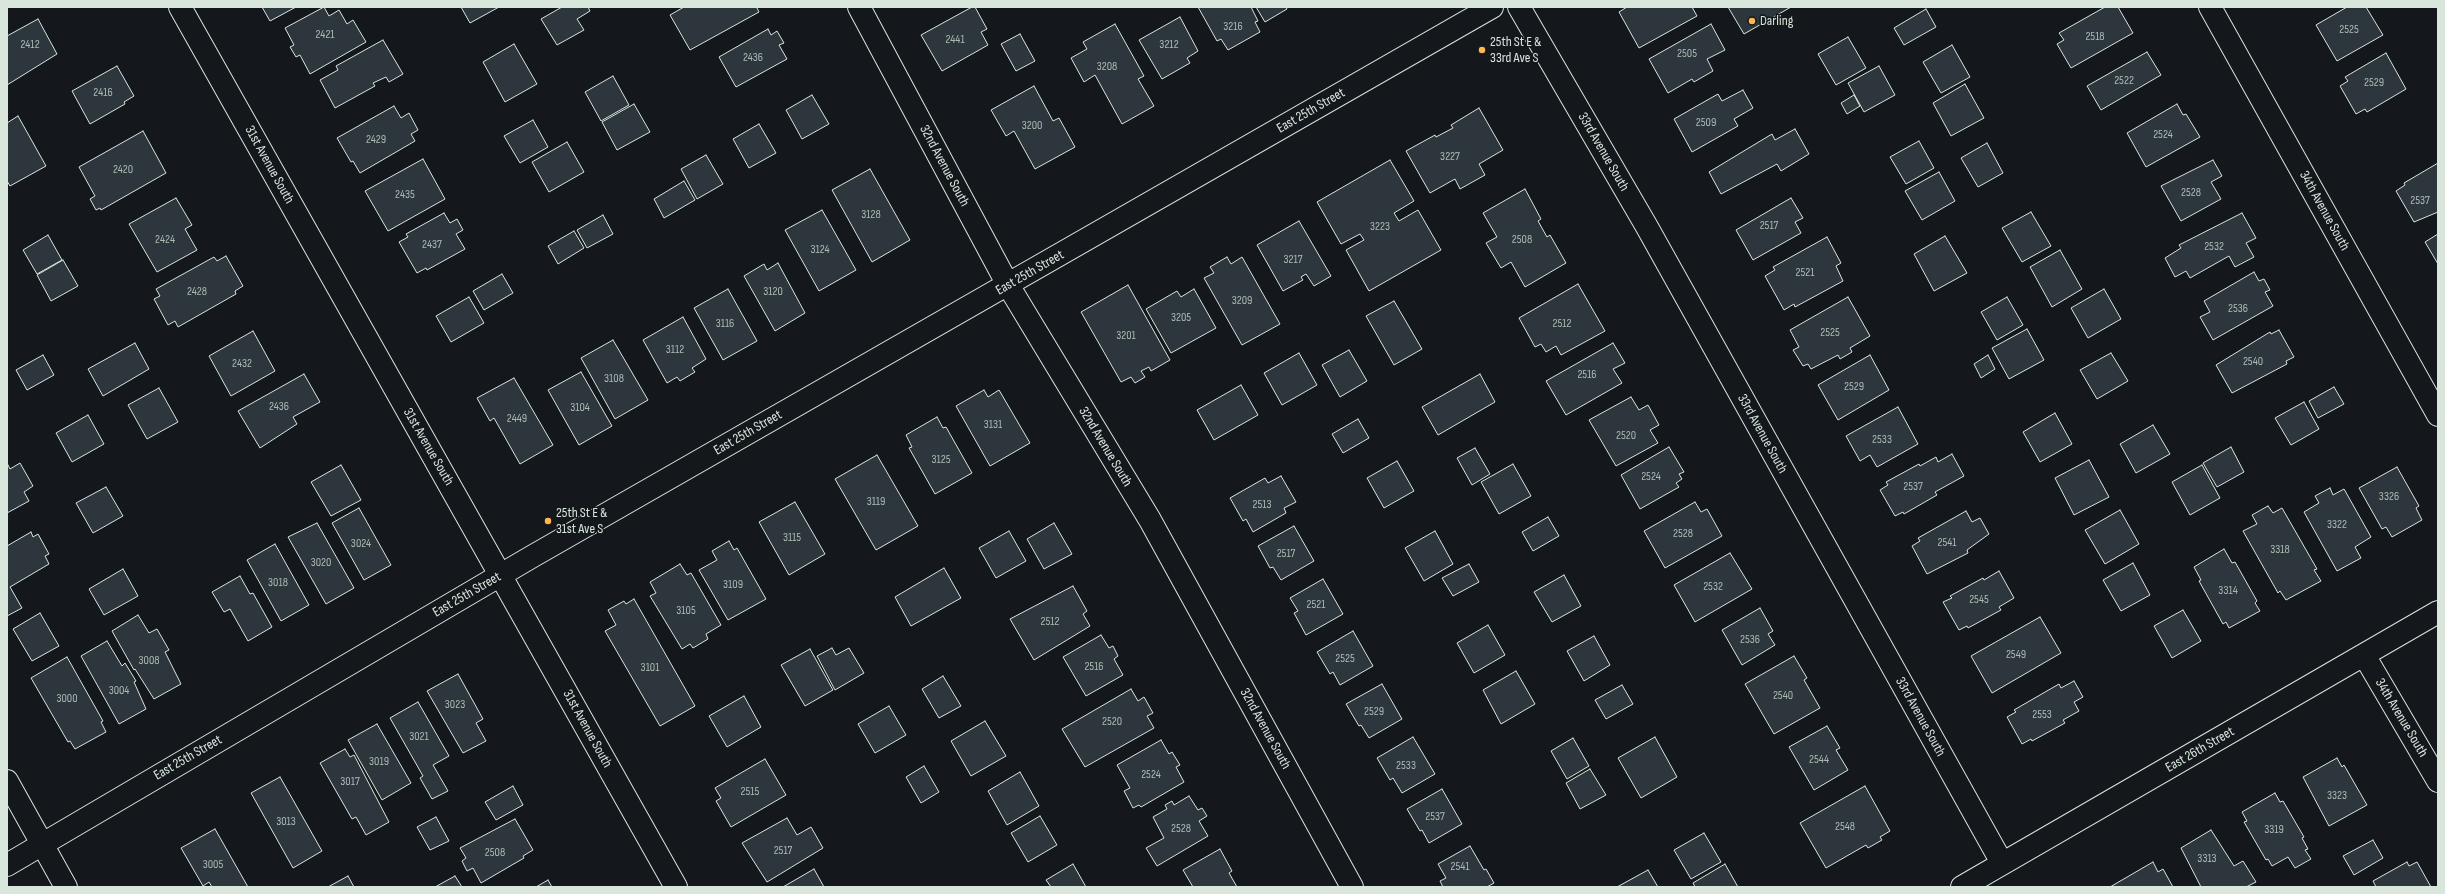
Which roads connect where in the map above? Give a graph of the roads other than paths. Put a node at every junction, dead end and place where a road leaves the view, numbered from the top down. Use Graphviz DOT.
graph roads {
  1 [pos="180,7"];
  2 [pos="859,7"];
  3 [pos="1492,7"];
  4 [pos="1519,7"];
  5 [pos="2210,7"];
  6 [pos="1008,286"];
  7 [pos="2438,415"];
  8 [pos="501,575"];
  9 [pos="2438,612"];
  10 [pos="2364,655"];
  11 [pos="7,781"];
  12 [pos="2438,781"];
  13 [pos="42,844"];
  14 [pos="2002,863"];
  15 [pos="7,864"];
  16 [pos="66,887"];
  17 [pos="676,887"];
  18 [pos="1352,887"];
  19 [pos="1962,887"];
  1 -- 8 [label="street, 31st Avenue South"];
  2 -- 6 [label="street, 32nd Avenue South"];
  3 -- 6 [label="street, East 25th Street"];
  4 -- 14 [label="street, 33rd Avenue South"];
  5 -- 7 [label="street, 34th Avenue South"];
  6 -- 8 [label="street, East 25th Street"];
  6 -- 18 [label="street, 32nd Avenue South"];
  8 -- 13 [label="street, East 25th Street"];
  8 -- 17 [label="street, 31st Avenue South"];
  9 -- 10 [label="street, East 26th Street"];
  10 -- 12 [label="street, 34th Avenue South"];
  10 -- 14 [label="street, East 26th Street"];
  11 -- 13 [label="street"];
  13 -- 15 [label="street, East 25th Street"];
  13 -- 16 [label="street"];
  14 -- 19 [label="street, East 26th Street"];
}
